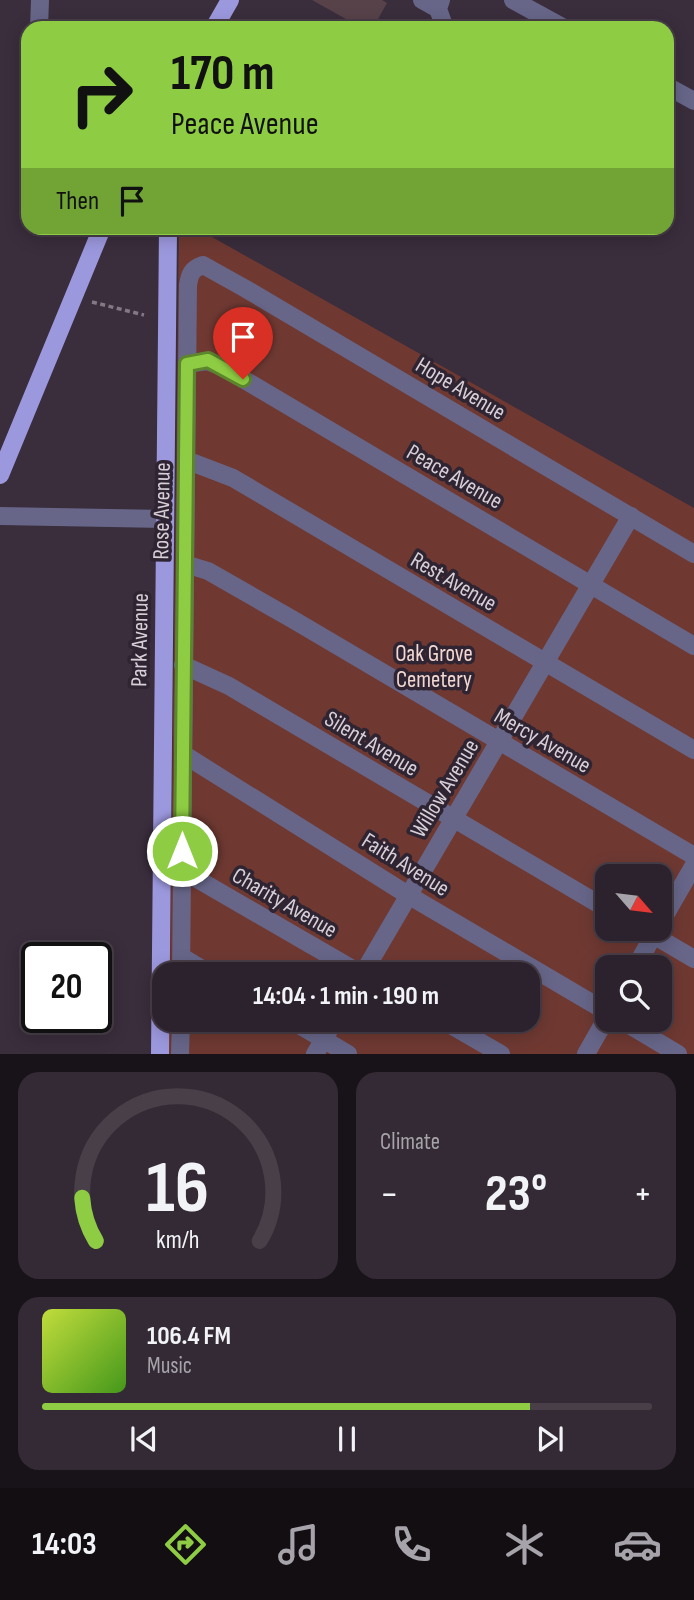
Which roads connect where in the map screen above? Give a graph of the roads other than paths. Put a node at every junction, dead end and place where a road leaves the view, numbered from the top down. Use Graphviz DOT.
graph roads {
  1 [pos="40,0"];
  2 [pos="230,0"];
  3 [pos="422,0"];
  4 [pos="513,0"];
  5 [pos="440,5"];
  6 [pos="39,21"];
  7 [pos="218,21"];
  8 [pos="551,21"];
  9 [pos="674,90"];
  10 [pos="694,101"];
  11 [pos="99,235"];
  12 [pos="168,235"];
  13 [pos="203,265"];
  14 [pos="187,364"];
  15 [pos="186,460"];
  16 [pos="0,475"];
  17 [pos="0,516"];
  18 [pos="631,516"];
  19 [pos="165,519"];
  20 [pos="694,554"];
  21 [pos="185,564"];
  22 [pos="589,583"];
  23 [pos="694,646"];
  24 [pos="545,662"];
  25 [pos="184,665"];
  26 [pos="499,742"];
  27 [pos="694,750"];
  28 [pos="183,754"];
  29 [pos="455,820"];
  30 [pos="694,856"];
  31 [pos="694,865"];
  32 [pos="182,875"];
  33 [pos="408,895"];
  34 [pos="672,900"];
  35 [pos="595,902"];
  36 [pos="670,942"];
  37 [pos="694,959"];
  38 [pos="182,962"];
  39 [pos="341,962"];
  40 [pos="370,962"];
  41 [pos="595,1008"];
  42 [pos="181,1032"];
  43 [pos="304,1032"];
  44 [pos="463,1032"];
  45 [pos="598,1032"];
  46 [pos="641,1032"];
  47 [pos="320,1047"];
  48 [pos="160,1054"];
  49 [pos="180,1054"];
  50 [pos="348,1054"];
  51 [pos="501,1054"];
  52 [pos="586,1054"];
  53 [pos="678,1054"];
  1 -- 6 [label="street"];
  2 -- 7 [label="main road"];
  3 -- 5 [label="street"];
  4 -- 8 [label="street"];
  9 -- 10 [label="street"];
  11 -- 16 [label="main road"];
  12 -- 19 [label="main road, Park Avenue"];
  13 -- 14 [label="street, Rose Avenue"];
  13 -- 18 [label="street, Hope Avenue"];
  14 -- 15 [label="street, Rose Avenue"];
  14 -- 22 [label="street, Peace Avenue"];
  15 -- 21 [label="street, Rose Avenue"];
  15 -- 24 [label="street, Rest Avenue"];
  17 -- 19 [label="street"];
  18 -- 20 [label="street, Hope Avenue"];
  18 -- 22 [label="street, Willow Avenue"];
  19 -- 48 [label="main road, Park Avenue"];
  21 -- 25 [label="street, Rose Avenue"];
  21 -- 26 [label="street, Mercy Avenue"];
  22 -- 23 [label="street, Peace Avenue"];
  22 -- 24 [label="street, Willow Avenue"];
  24 -- 26 [label="street, Willow Avenue"];
  24 -- 27 [label="street, Rest Avenue"];
  25 -- 28 [label="street, Rose Avenue"];
  25 -- 29 [label="street, Silent Avenue"];
  26 -- 29 [label="street, Willow Avenue"];
  26 -- 30 [label="street, Mercy Avenue"];
  28 -- 32 [label="street, Rose Avenue"];
  28 -- 33 [label="street, Faith Avenue"];
  29 -- 33 [label="street, Willow Avenue"];
  29 -- 35 [label="street, Silent Avenue"];
  31 -- 34 [label="street"];
  32 -- 38 [label="street, Rose Avenue"];
  32 -- 39 [label="street, Charity Avenue"];
  33 -- 40 [label="street, Willow Avenue"];
  33 -- 41 [label="street, Faith Avenue"];
  36 -- 37 [label="street"];
  42 -- 49 [label="street"];
  43 -- 47 [label="street"];
  44 -- 51 [label="street"];
  45 -- 52 [label="street"];
  46 -- 53 [label="street"];
  47 -- 50 [label="street"];
}
